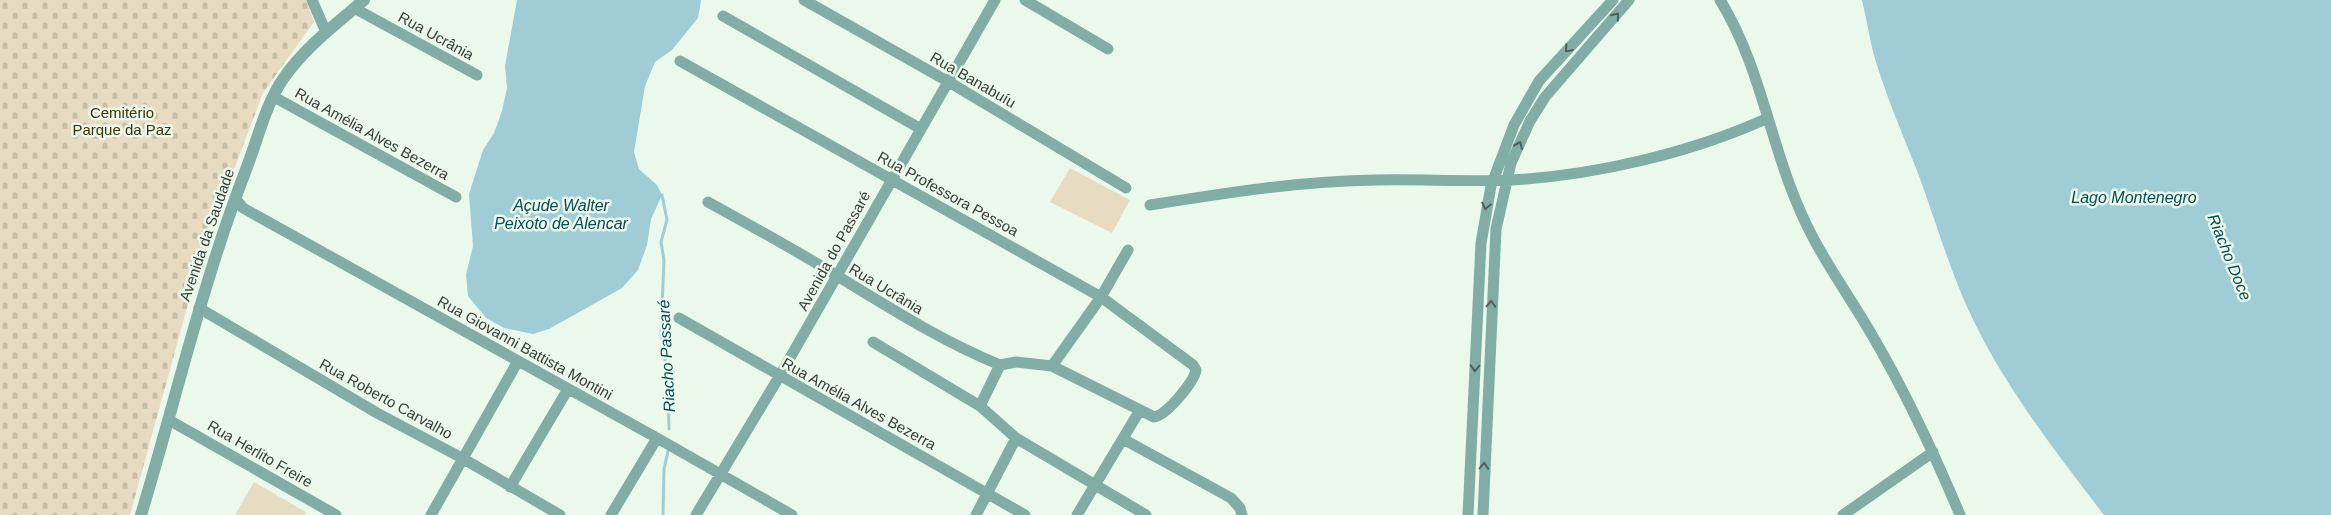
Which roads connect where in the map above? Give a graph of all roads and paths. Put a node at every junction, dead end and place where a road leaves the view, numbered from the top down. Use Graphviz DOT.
graph roads {
  1 [pos="312,0"];
  2 [pos="804,0"];
  3 [pos="995,0"];
  4 [pos="1026,0"];
  5 [pos="1613,0"];
  6 [pos="1629,0"];
  7 [pos="1720,0"];
  8 [pos="359,4"];
  9 [pos="723,16"];
  10 [pos="326,32"];
  11 [pos="1108,49"];
  12 [pos="680,61"];
  13 [pos="477,75"];
  14 [pos="949,82"];
  15 [pos="274,97"];
  16 [pos="1768,118"];
  17 [pos="921,129"];
  18 [pos="891,179"];
  19 [pos="1493,180"];
  20 [pos="1507,180"];
  21 [pos="1126,188"];
  22 [pos="456,197"];
  23 [pos="708,202"];
  24 [pos="237,204"];
  25 [pos="1150,205"];
  26 [pos="1128,250"];
  27 [pos="836,277"];
  28 [pos="1101,297"];
  29 [pos="199,308"];
  30 [pos="679,318"];
  31 [pos="873,342"];
  32 [pos="518,361"];
  33 [pos="1000,365"];
  34 [pos="1052,366"];
  35 [pos="779,377"];
  36 [pos="568,389"];
  37 [pos="980,406"];
  38 [pos="1140,410"];
  39 [pos="169,420"];
  40 [pos="658,438"];
  41 [pos="1016,438"];
  42 [pos="1123,439"];
  43 [pos="1933,452"];
  44 [pos="462,458"];
  45 [pos="720,475"];
  46 [pos="1095,486"];
  47 [pos="510,487"];
  48 [pos="988,495"];
  49 [pos="141,515"];
  50 [pos="336,515"];
  51 [pos="431,515"];
  52 [pos="560,515"];
  53 [pos="611,515"];
  54 [pos="696,515"];
  55 [pos="792,515"];
  56 [pos="976,515"];
  57 [pos="1024,515"];
  58 [pos="1077,515"];
  59 [pos="1146,515"];
  60 [pos="1242,515"];
  61 [pos="1468,515"];
  62 [pos="1483,515"];
  63 [pos="1843,515"];
  64 [pos="1960,515"];
  1 -- 10 [label="street"];
  2 -- 14 [label="street, Rua Banabuíu"];
  3 -- 14 [label="street, Avenida do Passaré"];
  4 -- 11 [label="street"];
  5 -- 19 [label="street, one-way"];
  20 -- 6 [label="street, one-way"];
  7 -- 16 [label="street"];
  8 -- 10 [label="street, Avenida da Saudade"];
  8 -- 13 [label="street, Rua Ucrânia"];
  9 -- 17 [label="street"];
  10 -- 15 [label="street, Avenida da Saudade"];
  12 -- 18 [label="street, Rua Professora Pessoa"];
  14 -- 17 [label="street, Avenida do Passaré"];
  14 -- 21 [label="street, Rua Banabuíu"];
  15 -- 22 [label="street, Rua Amélia Alves Bezerra"];
  15 -- 24 [label="street, Avenida da Saudade"];
  16 -- 20 [label="street"];
  16 -- 43 [label="street"];
  17 -- 18 [label="street, Avenida do Passaré"];
  18 -- 27 [label="street, Avenida do Passaré"];
  18 -- 28 [label="street, Rua Professora Pessoa"];
  19 -- 20 [label="street"];
  19 -- 25 [label="street"];
  19 -- 61 [label="street, one-way"];
  62 -- 20 [label="street, one-way"];
  23 -- 27 [label="street, Rua Ucrânia"];
  24 -- 29 [label="street, Avenida da Saudade"];
  24 -- 32 [label="street, Rua Giovanni Battista Montini"];
  26 -- 28 [label="street"];
  27 -- 33 [label="street, Rua Ucrânia"];
  27 -- 35 [label="street, Avenida do Passaré"];
  28 -- 34 [label="street"];
  28 -- 38 [label="street, Rua Professora Pessoa"];
  29 -- 39 [label="street, Avenida da Saudade"];
  29 -- 44 [label="street, Rua Roberto Carvalho"];
  30 -- 35 [label="street, Rua Amélia Alves Bezerra"];
  31 -- 37 [label="street"];
  32 -- 36 [label="street, Rua Giovanni Battista Montini"];
  32 -- 44 [label="street"];
  33 -- 34 [label="street"];
  33 -- 37 [label="street"];
  34 -- 38 [label="street"];
  35 -- 45 [label="street, Avenida do Passaré"];
  35 -- 48 [label="street, Rua Amélia Alves Bezerra"];
  36 -- 40 [label="street, Rua Giovanni Battista Montini"];
  36 -- 47 [label="street"];
  37 -- 41 [label="street"];
  38 -- 42 [label="street"];
  39 -- 49 [label="street, Avenida da Saudade"];
  39 -- 50 [label="street, Rua Herlito Freire"];
  40 -- 45 [label="street, Rua Giovanni Battista Montini"];
  40 -- 53 [label="street"];
  41 -- 46 [label="street"];
  41 -- 48 [label="street"];
  42 -- 46 [label="street"];
  42 -- 60 [label="street"];
  43 -- 63 [label="street"];
  43 -- 64 [label="street"];
  44 -- 47 [label="street, Rua Roberto Carvalho"];
  44 -- 51 [label="street"];
  45 -- 54 [label="street, Avenida do Passaré"];
  45 -- 55 [label="street, Rua Giovanni Battista Montini"];
  46 -- 58 [label="street"];
  46 -- 59 [label="street"];
  47 -- 52 [label="street, Rua Roberto Carvalho"];
  48 -- 56 [label="street"];
  48 -- 57 [label="street, Rua Amélia Alves Bezerra"];
}
